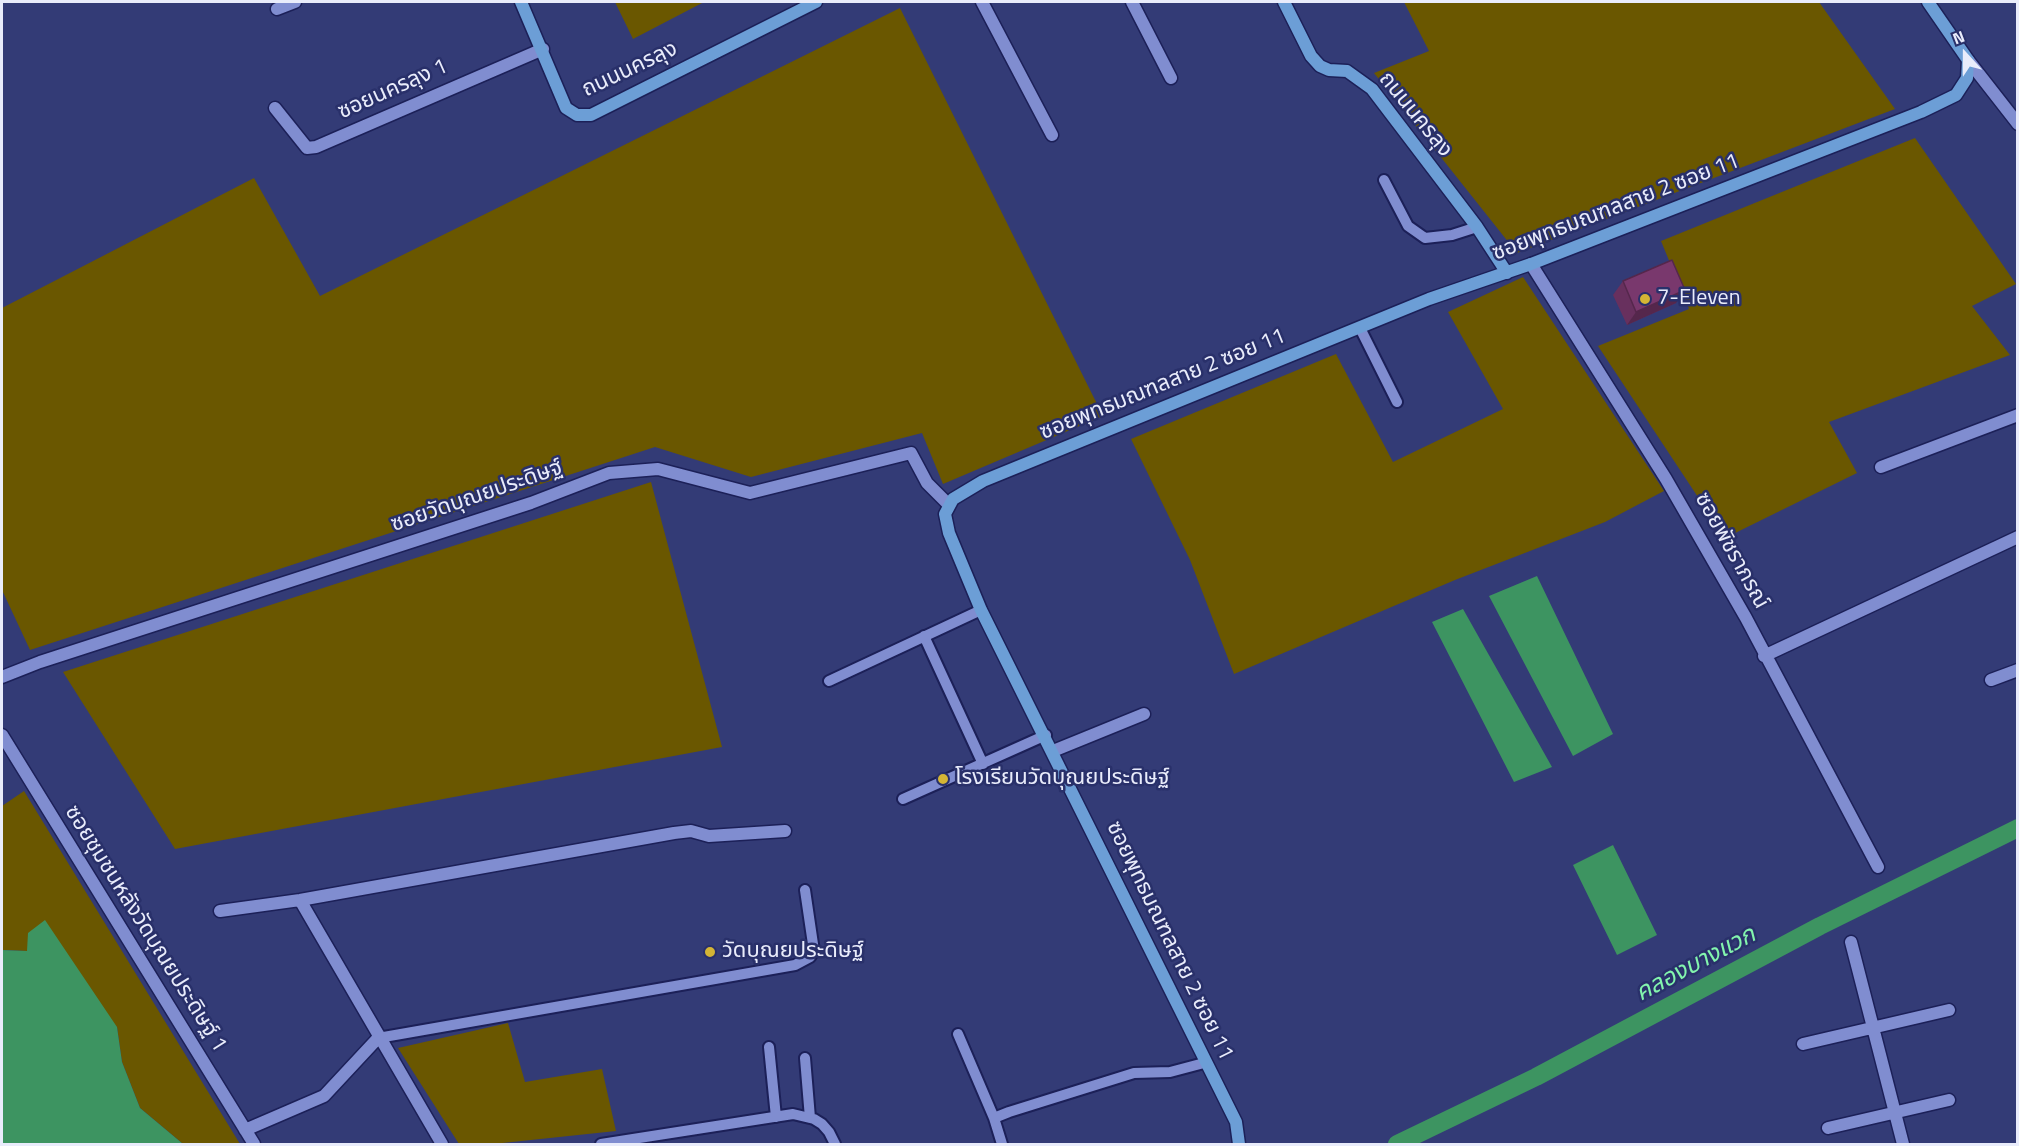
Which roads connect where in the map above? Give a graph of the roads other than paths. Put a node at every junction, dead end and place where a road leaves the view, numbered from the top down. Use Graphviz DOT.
graph roads {
  1 [pos="295,2"];
  2 [pos="521,2"];
  3 [pos="816,2"];
  4 [pos="982,2"];
  5 [pos="1132,2"];
  6 [pos="1284,2"];
  7 [pos="1928,2"];
  8 [pos="277,9"];
  9 [pos="543,49"];
  10 [pos="1968,60"];
  11 [pos="1171,78"];
  12 [pos="275,108"];
  13 [pos="2018,124"];
  14 [pos="1052,135"];
  15 [pos="1384,180"];
  16 [pos="1477,228"];
  17 [pos="1531,264"];
  18 [pos="1507,273"];
  19 [pos="1360,328"];
  20 [pos="1397,402"];
  21 [pos="2016,420"];
  22 [pos="1881,467"];
  23 [pos="949,505"];
  24 [pos="2018,537"];
  25 [pos="981,610"];
  26 [pos="924,636"];
  27 [pos="1764,656"];
  28 [pos="2018,670"];
  29 [pos="2,677"];
  30 [pos="1991,680"];
  31 [pos="828,681"];
  32 [pos="1144,714"];
  33 [pos="2,735"];
  34 [pos="1046,735"];
  35 [pos="1053,751"];
  36 [pos="983,764"];
  37 [pos="903,799"];
  38 [pos="785,831"];
  39 [pos="1878,867"];
  40 [pos="805,890"];
  41 [pos="300,900"];
  42 [pos="220,910"];
  43 [pos="1851,942"];
  44 [pos="1949,1010"];
  45 [pos="1873,1026"];
  46 [pos="958,1034"];
  47 [pos="378,1038"];
  48 [pos="1803,1044"];
  49 [pos="769,1047"];
  50 [pos="805,1058"];
  51 [pos="1204,1063"];
  52 [pos="1949,1100"];
  53 [pos="1895,1113"];
  54 [pos="776,1117"];
  55 [pos="810,1118"];
  56 [pos="994,1118"];
  57 [pos="1828,1128"];
  58 [pos="245,1130"];
  59 [pos="254,1144"];
  60 [pos="442,1144"];
  61 [pos="601,1144"];
  62 [pos="835,1144"];
  63 [pos="1002,1144"];
  64 [pos="1239,1144"];
  65 [pos="1903,1144"];
  1 -- 8 [label="street"];
  2 -- 9 [label="street, ถนนนครลุง"];
  3 -- 9 [label="street, ถนนนครลุง"];
  4 -- 14 [label="street"];
  5 -- 11 [label="street"];
  6 -- 16 [label="street, ถนนนครลุง"];
  7 -- 10 [label="street"];
  9 -- 12 [label="street, ซอยนครลุง 1"];
  10 -- 13 [label="street"];
  10 -- 17 [label="street, ซอยพุทธมณฑลสาย 2 ซอย 11"];
  15 -- 16 [label="lane"];
  16 -- 18 [label="street, ถนนนครลุง"];
  17 -- 18 [label="street, ซอยพุทธมณฑลสาย 2 ซอย 11"];
  17 -- 27 [label="street, ซอยพัชราภรณ์"];
  18 -- 19 [label="street, ซอยพุทธมณฑลสาย 2 ซอย 11"];
  19 -- 20 [label="lane"];
  19 -- 23 [label="street, ซอยพุทธมณฑลสาย 2 ซอย 11"];
  21 -- 22 [label="street"];
  23 -- 25 [label="street, ซอยพุทธมณฑลสาย 2 ซอย 11"];
  23 -- 29 [label="street, ซอยวัดบุณยประดิษฐ์"];
  24 -- 27 [label="street"];
  25 -- 26 [label="lane"];
  25 -- 34 [label="street, ซอยพุทธมณฑลสาย 2 ซอย 11"];
  26 -- 31 [label="lane"];
  26 -- 36 [label="lane"];
  27 -- 39 [label="street, ซอยพัชราภรณ์"];
  28 -- 30 [label="street"];
  32 -- 35 [label="street"];
  33 -- 58 [label="street, ซอยชุมชนหลังวัดบุณยประดิษฐ์ 1"];
  34 -- 35 [label="street, ซอยพุทธมณฑลสาย 2 ซอย 11"];
  34 -- 36 [label="lane"];
  35 -- 51 [label="street, ซอยพุทธมณฑลสาย 2 ซอย 11"];
  36 -- 37 [label="lane"];
  38 -- 41 [label="street"];
  40 -- 47 [label="lane"];
  41 -- 42 [label="street"];
  41 -- 47 [label="street"];
  43 -- 45 [label="street"];
  44 -- 45 [label="street"];
  45 -- 48 [label="street"];
  45 -- 53 [label="street"];
  46 -- 56 [label="lane"];
  47 -- 58 [label="street"];
  47 -- 60 [label="street"];
  49 -- 54 [label="lane"];
  50 -- 55 [label="lane"];
  51 -- 56 [label="lane"];
  51 -- 64 [label="street, ซอยพุทธมณฑลสาย 2 ซอย 11"];
  52 -- 53 [label="street"];
  53 -- 57 [label="street"];
  53 -- 65 [label="street"];
  54 -- 55 [label="lane"];
  54 -- 61 [label="lane"];
  55 -- 62 [label="lane"];
  56 -- 63 [label="lane"];
  58 -- 59 [label="street, ซอยชุมชนหลังวัดบุณยประดิษฐ์ 1"];
}
